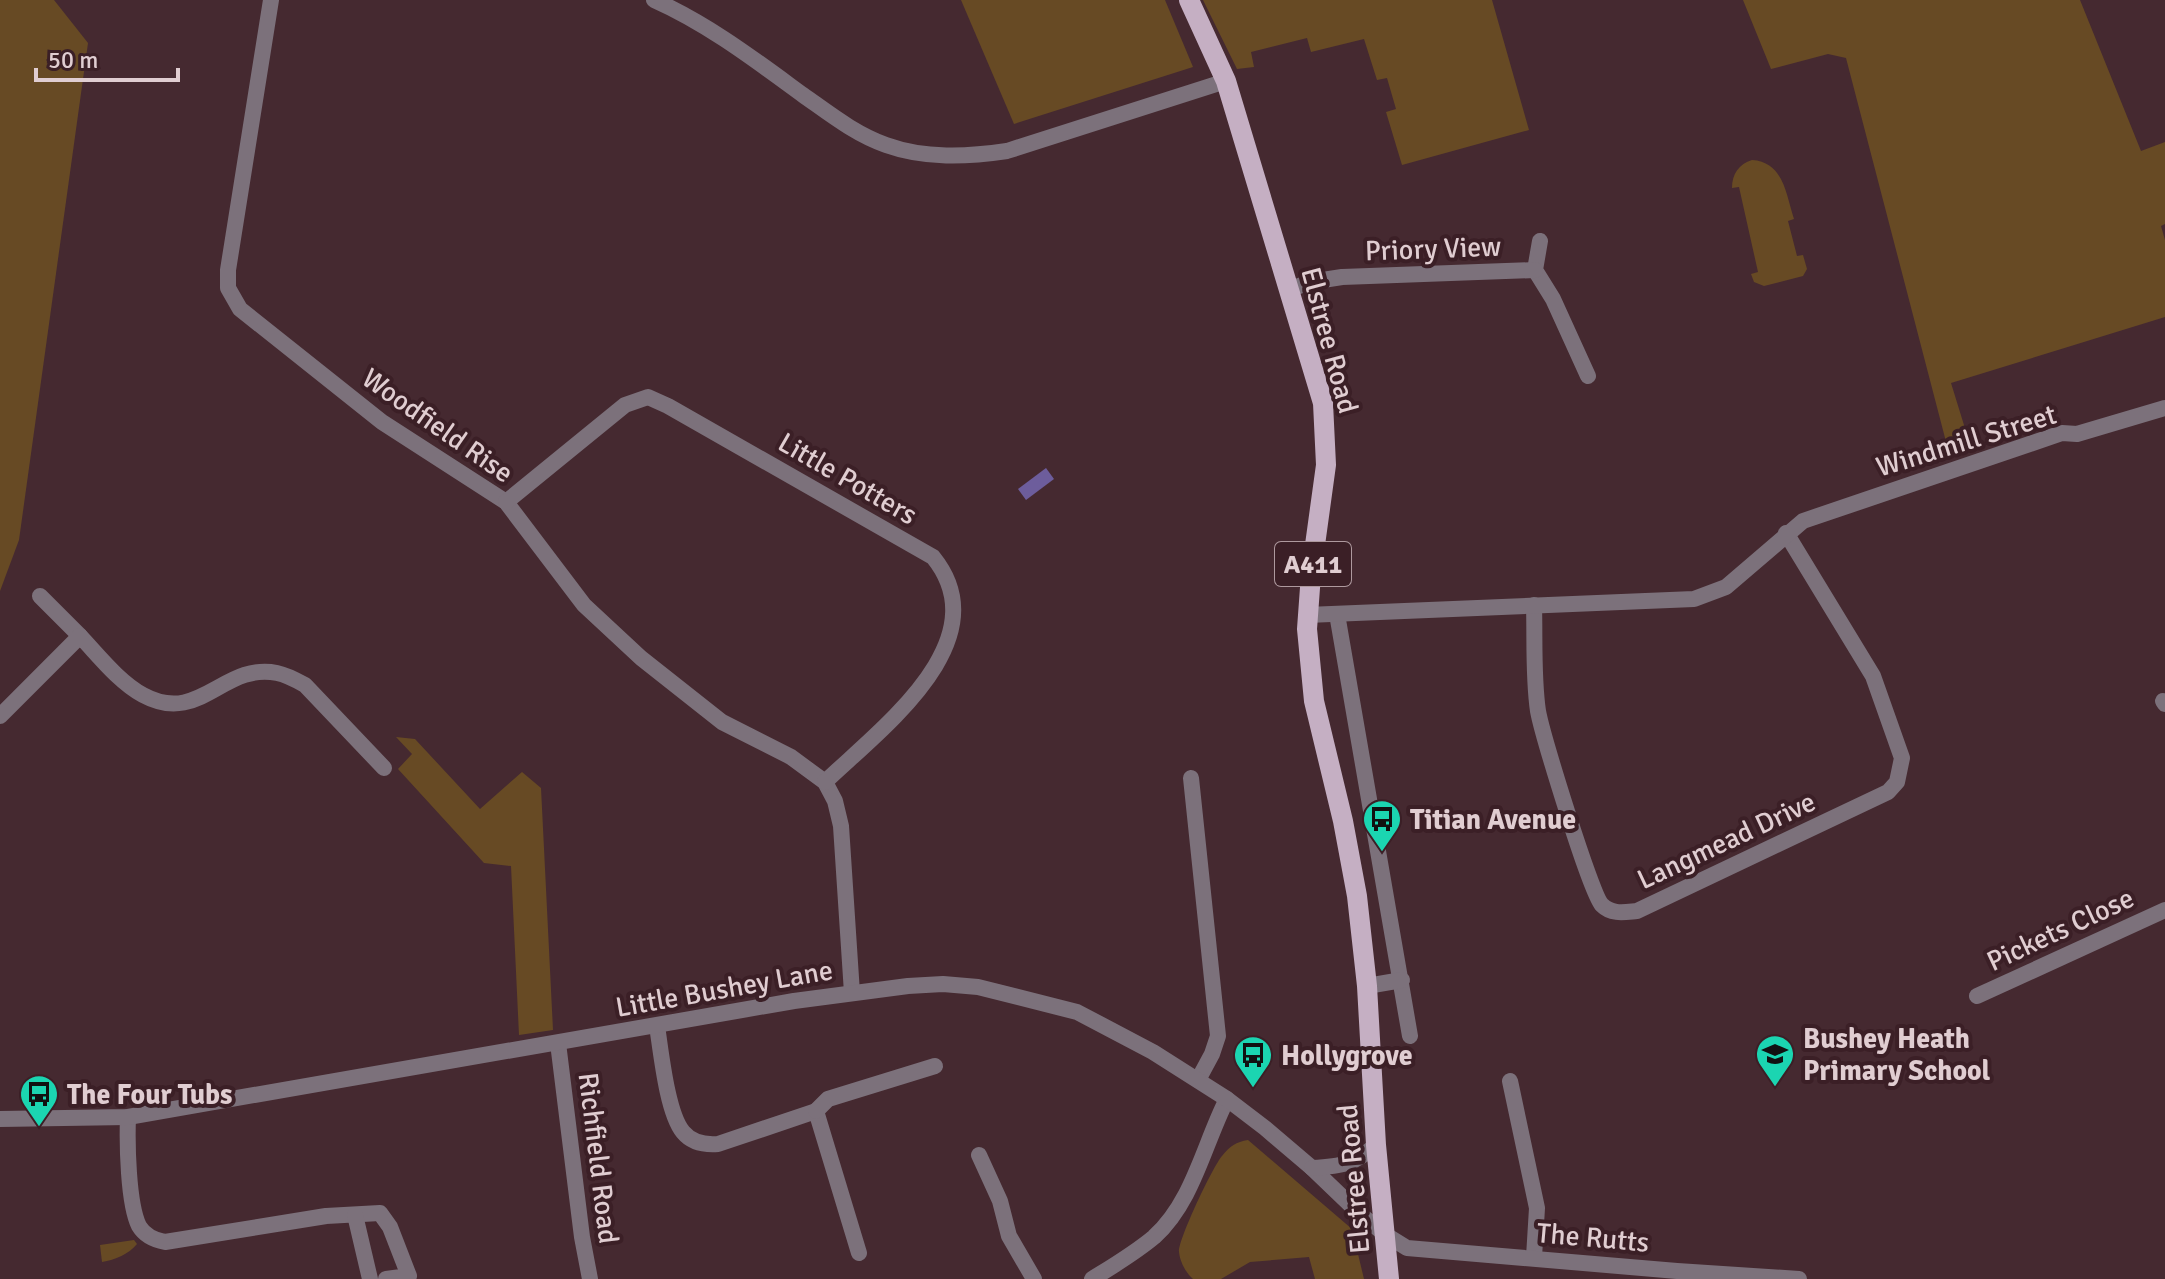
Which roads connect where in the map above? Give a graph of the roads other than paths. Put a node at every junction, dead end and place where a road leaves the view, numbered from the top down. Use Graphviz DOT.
graph roads {
  1 [pos="271,0"];
  2 [pos="654,0"];
  3 [pos="1189,0"];
  4 [pos="1226,81"];
  5 [pos="1540,241"];
  6 [pos="1535,270"];
  7 [pos="1288,290"];
  8 [pos="1588,376"];
  9 [pos="2165,408"];
  10 [pos="506,502"];
  11 [pos="1786,533"];
  12 [pos="40,596"];
  13 [pos="1534,605"];
  14 [pos="1337,614"];
  15 [pos="1307,615"];
  16 [pos="80,636"];
  17 [pos="0,716"];
  18 [pos="384,768"];
  19 [pos="1191,778"];
  20 [pos="825,782"];
  21 [pos="2165,910"];
  22 [pos="1402,980"];
  23 [pos="1367,986"];
  24 [pos="852,993"];
  25 [pos="1977,996"];
  26 [pos="657,1026"];
  27 [pos="1410,1036"];
  28 [pos="558,1043"];
  29 [pos="935,1066"];
  30 [pos="1198,1080"];
  31 [pos="1510,1081"];
  32 [pos="1227,1099"];
  33 [pos="816,1111"];
  34 [pos="128,1117"];
  35 [pos="0,1119"];
  36 [pos="1376,1145"];
  37 [pos="979,1155"];
  38 [pos="1312,1168"];
  39 [pos="355,1215"];
  40 [pos="1386,1235"];
  41 [pos="859,1253"];
  42 [pos="1534,1257"];
  43 [pos="370,1279"];
  44 [pos="386,1279"];
  45 [pos="590,1279"];
  46 [pos="1034,1279"];
  47 [pos="1092,1279"];
  48 [pos="1389,1279"];
  49 [pos="1799,1279"];
  1 -- 10 [label="street, Woodfield Rise"];
  2 -- 4 [label="street"];
  3 -- 4 [label="main road, Elstree Road / A411"];
  4 -- 7 [label="main road, Elstree Road / A411"];
  5 -- 6 [label="street, Priory View"];
  6 -- 7 [label="street, Priory View"];
  6 -- 8 [label="street, Priory View"];
  7 -- 15 [label="main road, Elstree Road / A411"];
  9 -- 11 [label="street, Windmill Street"];
  10 -- 20 [label="street, Woodfield Rise"];
  10 -- 20 [label="street, Little Potters"];
  11 -- 13 [label="street"];
  11 -- 13 [label="street, Langmead Drive"];
  12 -- 16 [label="street"];
  13 -- 14 [label="street"];
  14 -- 15 [label="street"];
  14 -- 22 [label="street"];
  15 -- 23 [label="main road, Elstree Road / A411"];
  16 -- 17 [label="street"];
  16 -- 18 [label="street"];
  19 -- 30 [label="street"];
  20 -- 24 [label="street"];
  21 -- 25 [label="street, Pickets Close"];
  22 -- 23 [label="street"];
  22 -- 27 [label="street"];
  23 -- 36 [label="main road, Elstree Road / A411"];
  24 -- 26 [label="street, Little Bushey Lane"];
  24 -- 30 [label="street, Little Bushey Lane"];
  26 -- 28 [label="street, Little Bushey Lane"];
  26 -- 33 [label="street"];
  28 -- 34 [label="street, Little Bushey Lane"];
  28 -- 45 [label="street, Richfield Road"];
  29 -- 33 [label="street"];
  30 -- 32 [label="street, Little Bushey Lane"];
  31 -- 42 [label="street"];
  32 -- 38 [label="street, Little Bushey Lane"];
  32 -- 47 [label="street"];
  33 -- 41 [label="street"];
  34 -- 35 [label="street, Little Bushey Lane"];
  34 -- 39 [label="street"];
  36 -- 38 [label="street"];
  36 -- 40 [label="main road, Elstree Road / A411"];
  37 -- 46 [label="street"];
  38 -- 40 [label="street, Little Bushey Lane"];
  39 -- 43 [label="street"];
  39 -- 44 [label="street"];
  40 -- 42 [label="street, The Rutts"];
  40 -- 48 [label="main road, Elstree Road / A411"];
  42 -- 49 [label="street, The Rutts"];
}
